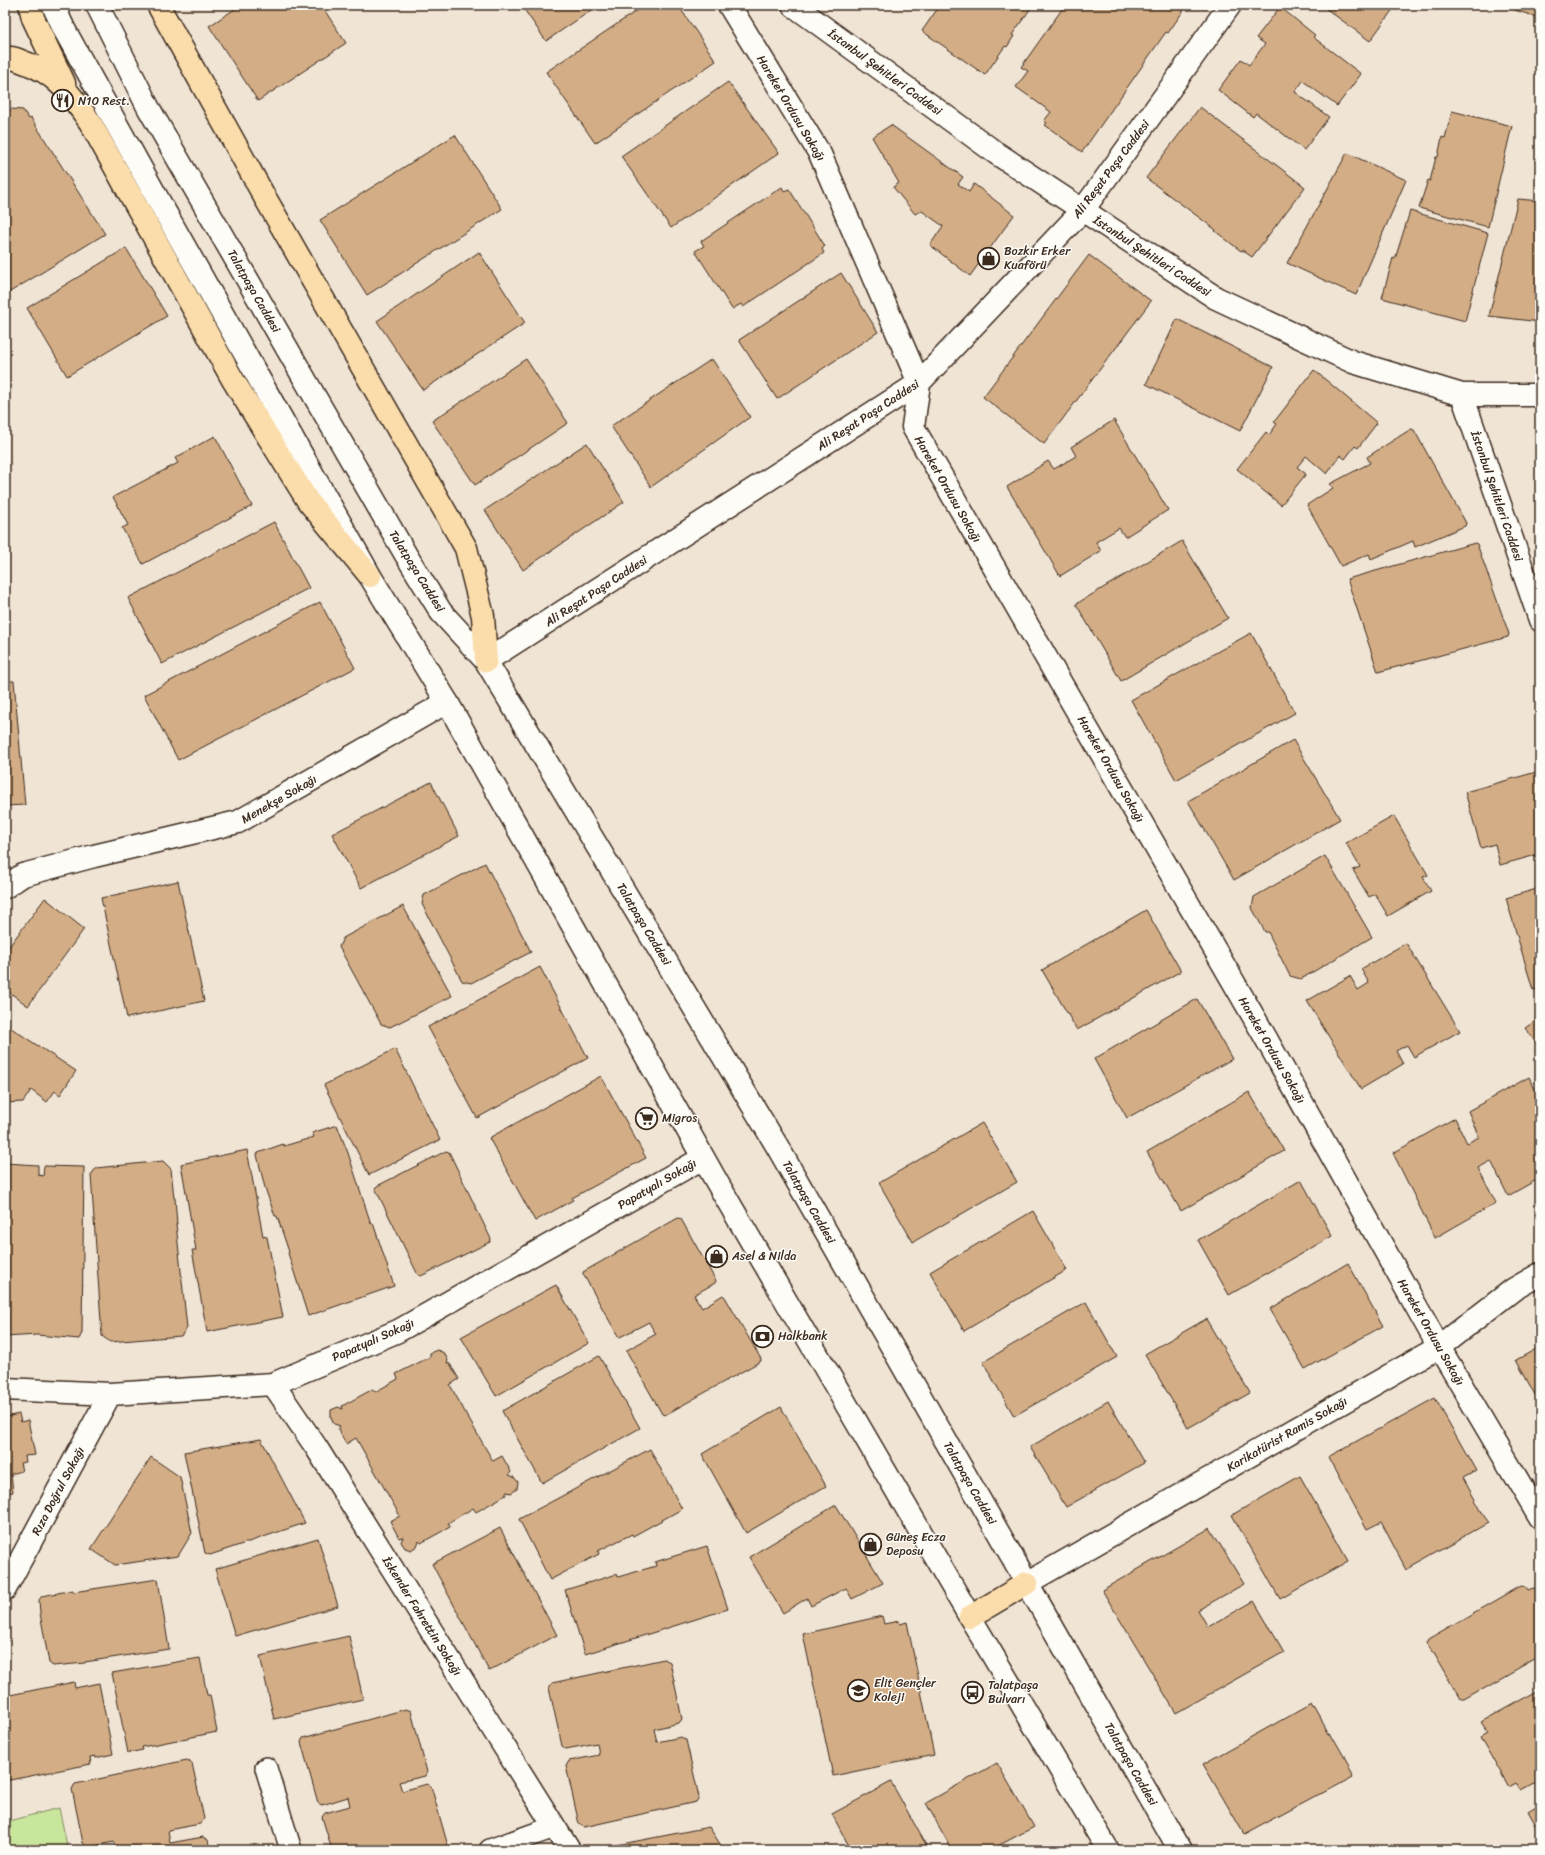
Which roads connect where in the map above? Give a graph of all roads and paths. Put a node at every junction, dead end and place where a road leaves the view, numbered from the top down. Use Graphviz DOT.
graph roads {
  1 [pos="30,5"];
  2 [pos="53,5"];
  3 [pos="97,5"];
  4 [pos="158,5"];
  5 [pos="729,5"];
  6 [pos="793,5"];
  7 [pos="1230,5"];
  8 [pos="5,58"];
  9 [pos="68,91"];
  10 [pos="1083,210"];
  11 [pos="919,383"];
  12 [pos="1462,395"];
  13 [pos="1540,395"];
  14 [pos="370,576"];
  15 [pos="1540,620"];
  16 [pos="486,662"];
  17 [pos="447,702"];
  18 [pos="5,887"];
  19 [pos="703,1158"];
  20 [pos="1540,1274"];
  21 [pos="1439,1346"];
  22 [pos="273,1384"];
  23 [pos="5,1390"];
  24 [pos="110,1394"];
  25 [pos="1540,1518"];
  26 [pos="1028,1583"];
  27 [pos="5,1588"];
  28 [pos="970,1617"];
  29 [pos="266,1768"];
  30 [pos="554,1827"];
  31 [pos="291,1850"];
  32 [pos="490,1850"];
  33 [pos="569,1850"];
  34 [pos="1108,1850"];
  35 [pos="1180,1850"];
  1 -- 9 [label="main road"];
  2 -- 14 [label="street"];
  3 -- 16 [label="street, Talatpaşa Caddesi"];
  4 -- 16 [label="main road"];
  5 -- 11 [label="street, Hareket Ordusu Sokağı"];
  6 -- 10 [label="street, İstanbul Şehitleri Caddesi"];
  7 -- 10 [label="street, Ali Reşat Paşa Caddesi"];
  8 -- 9 [label="main road"];
  9 -- 14 [label="main road"];
  10 -- 11 [label="street, Ali Reşat Paşa Caddesi"];
  10 -- 12 [label="street, İstanbul Şehitleri Caddesi"];
  11 -- 16 [label="street, Ali Reşat Paşa Caddesi"];
  11 -- 21 [label="street, Hareket Ordusu Sokağı"];
  12 -- 13 [label="street, İstanbul Şehitleri Caddesi"];
  12 -- 15 [label="street, İstanbul Şehitleri Caddesi"];
  14 -- 17 [label="street"];
  16 -- 26 [label="street, Talatpaşa Caddesi"];
  17 -- 18 [label="street, Menekşe Sokağı"];
  17 -- 19 [label="street"];
  19 -- 22 [label="street, Papatyalı Sokağı"];
  19 -- 28 [label="street"];
  20 -- 21 [label="street, Karikatürist Ramis Sokağı"];
  21 -- 25 [label="street, Hareket Ordusu Sokağı"];
  21 -- 26 [label="street, Karikatürist Ramis Sokağı"];
  22 -- 24 [label="street, Papatyalı Sokağı"];
  22 -- 30 [label="street, İskender Fahrettin Sokağı"];
  23 -- 24 [label="street, Papatyalı Sokağı"];
  24 -- 27 [label="street, Rıza Doğrul Sokağı"];
  26 -- 28 [label="main road"];
  26 -- 35 [label="street, Talatpaşa Caddesi"];
  28 -- 34 [label="street"];
  29 -- 31 [label="lane"];
  30 -- 32 [label="lane"];
  30 -- 33 [label="street, İskender Fahrettin Sokağı"];
}
